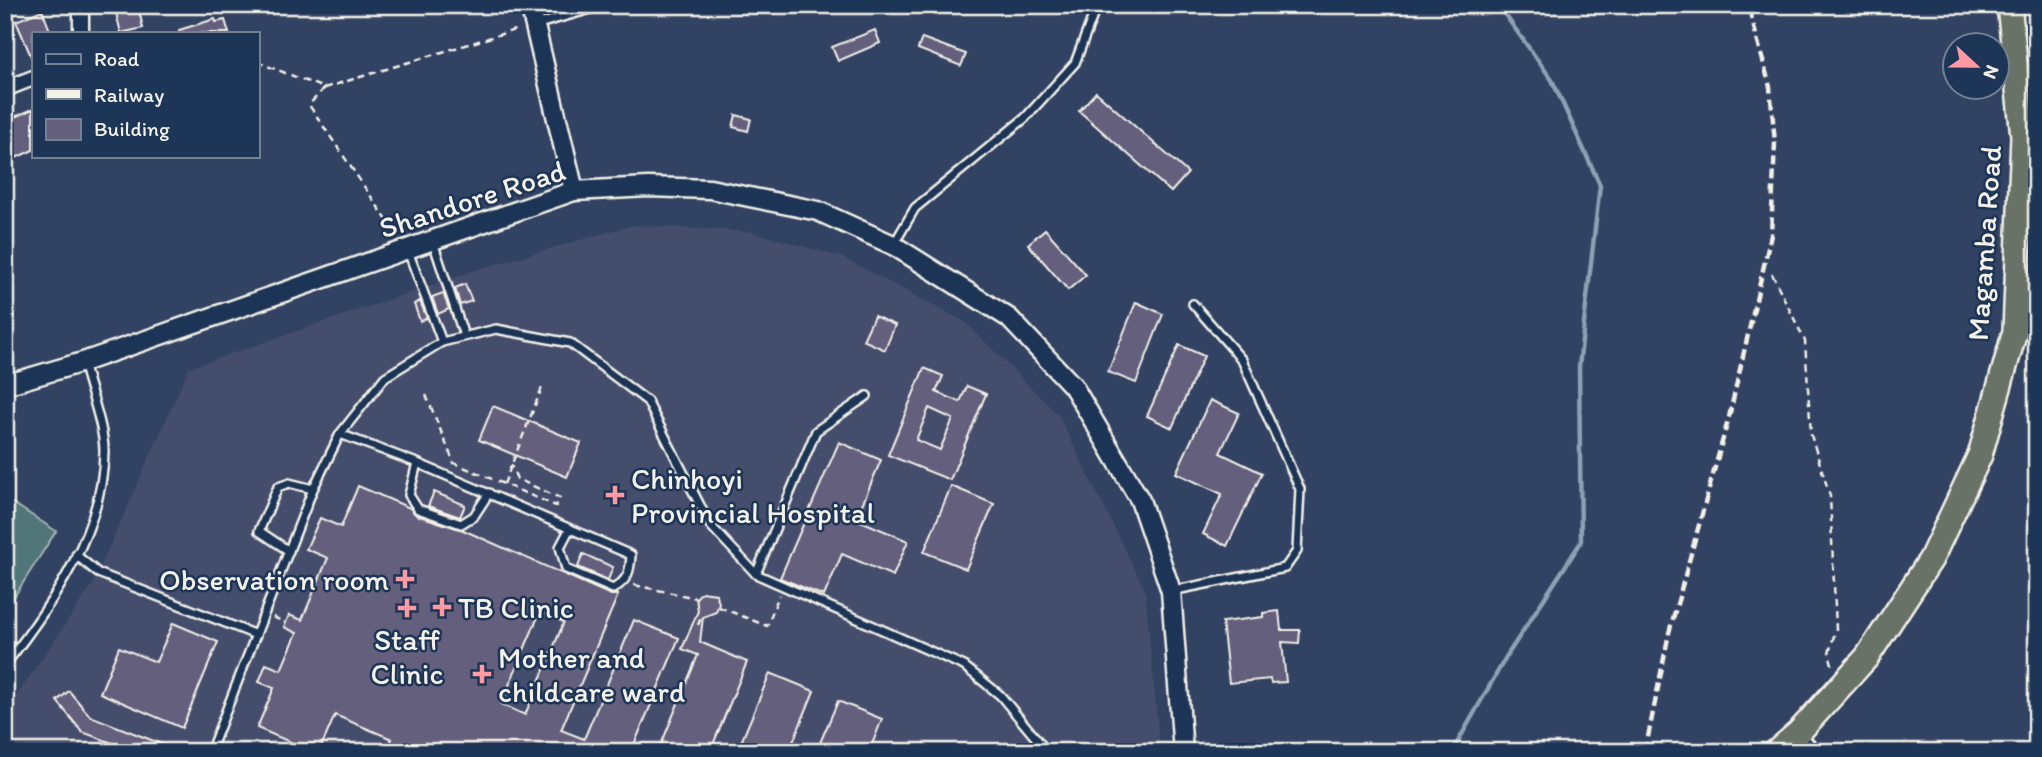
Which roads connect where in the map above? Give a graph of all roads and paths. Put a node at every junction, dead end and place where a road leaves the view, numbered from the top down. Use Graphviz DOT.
graph roads {
  1 [pos="81,5"];
  2 [pos="530,5"];
  3 [pos="605,5"];
  4 [pos="1097,5"];
  5 [pos="2009,5"];
  6 [pos="535,25"];
  7 [pos="81,32"];
  8 [pos="259,63"];
  9 [pos="32,78"];
  10 [pos="324,88"];
  11 [pos="5,89"];
  12 [pos="574,191"];
  13 [pos="432,239"];
  14 [pos="893,244"];
  15 [pos="407,248"];
  16 [pos="1772,274"];
  17 [pos="1193,304"];
  18 [pos="464,336"];
  19 [pos="442,342"];
  20 [pos="83,362"];
  21 [pos="5,385"];
  22 [pos="543,385"];
  23 [pos="426,395"];
  24 [pos="867,396"];
  25 [pos="340,434"];
  26 [pos="417,463"];
  27 [pos="511,465"];
  28 [pos="504,484"];
  29 [pos="313,489"];
  30 [pos="489,493"];
  31 [pos="569,530"];
  32 [pos="289,551"];
  33 [pos="76,555"];
  34 [pos="756,574"];
  35 [pos="624,583"];
  36 [pos="783,586"];
  37 [pos="1171,591"];
  38 [pos="696,598"];
  39 [pos="719,607"];
  40 [pos="702,615"];
  41 [pos="698,625"];
  42 [pos="256,635"];
  43 [pos="5,665"];
  44 [pos="1838,688"];
  45 [pos="1799,732"];
  46 [pos="210,752"];
  47 [pos="1043,752"];
  48 [pos="1183,752"];
  49 [pos="1776,752"];
  50 [pos="1818,752"];
  1 -- 7 [label="street"];
  2 -- 6 [label="street"];
  3 -- 6 [label="lane"];
  4 -- 14 [label="lane"];
  5 -- 44 [label="highway, Magamba Road"];
  6 -- 10 [label="path"];
  6 -- 12 [label="street"];
  8 -- 10 [label="path"];
  9 -- 11 [label="street"];
  10 -- 15 [label="path"];
  12 -- 13 [label="street, Shandore Road"];
  12 -- 14 [label="street, Shandore Road"];
  13 -- 15 [label="street, Shandore Road"];
  13 -- 18 [label="lane"];
  14 -- 37 [label="street, Shandore Road"];
  15 -- 19 [label="lane"];
  15 -- 20 [label="street, Shandore Road"];
  16 -- 44 [label="path"];
  17 -- 37 [label="lane"];
  18 -- 19 [label="lane"];
  18 -- 34 [label="lane"];
  19 -- 25 [label="lane"];
  20 -- 21 [label="street, Shandore Road"];
  20 -- 33 [label="lane"];
  22 -- 27 [label="path"];
  23 -- 28 [label="path"];
  24 -- 34 [label="lane"];
  25 -- 26 [label="lane"];
  25 -- 29 [label="lane"];
  26 -- 30 [label="lane"];
  26 -- 30 [label="lane"];
  27 -- 28 [label="path"];
  27 -- 28 [label="path"];
  29 -- 32 [label="lane"];
  29 -- 32 [label="lane"];
  30 -- 31 [label="lane"];
  31 -- 35 [label="lane"];
  31 -- 35 [label="lane"];
  32 -- 42 [label="lane"];
  33 -- 42 [label="lane"];
  33 -- 43 [label="lane"];
  34 -- 36 [label="lane"];
  35 -- 38 [label="path"];
  36 -- 39 [label="path"];
  36 -- 47 [label="lane"];
  37 -- 48 [label="street, Shandore Road"];
  40 -- 41 [label="path"];
  42 -- 46 [label="lane"];
  44 -- 45 [label="highway, Magamba Road"];
  45 -- 49 [label="highway, Magamba Road"];
  45 -- 50 [label="lane"];
}
